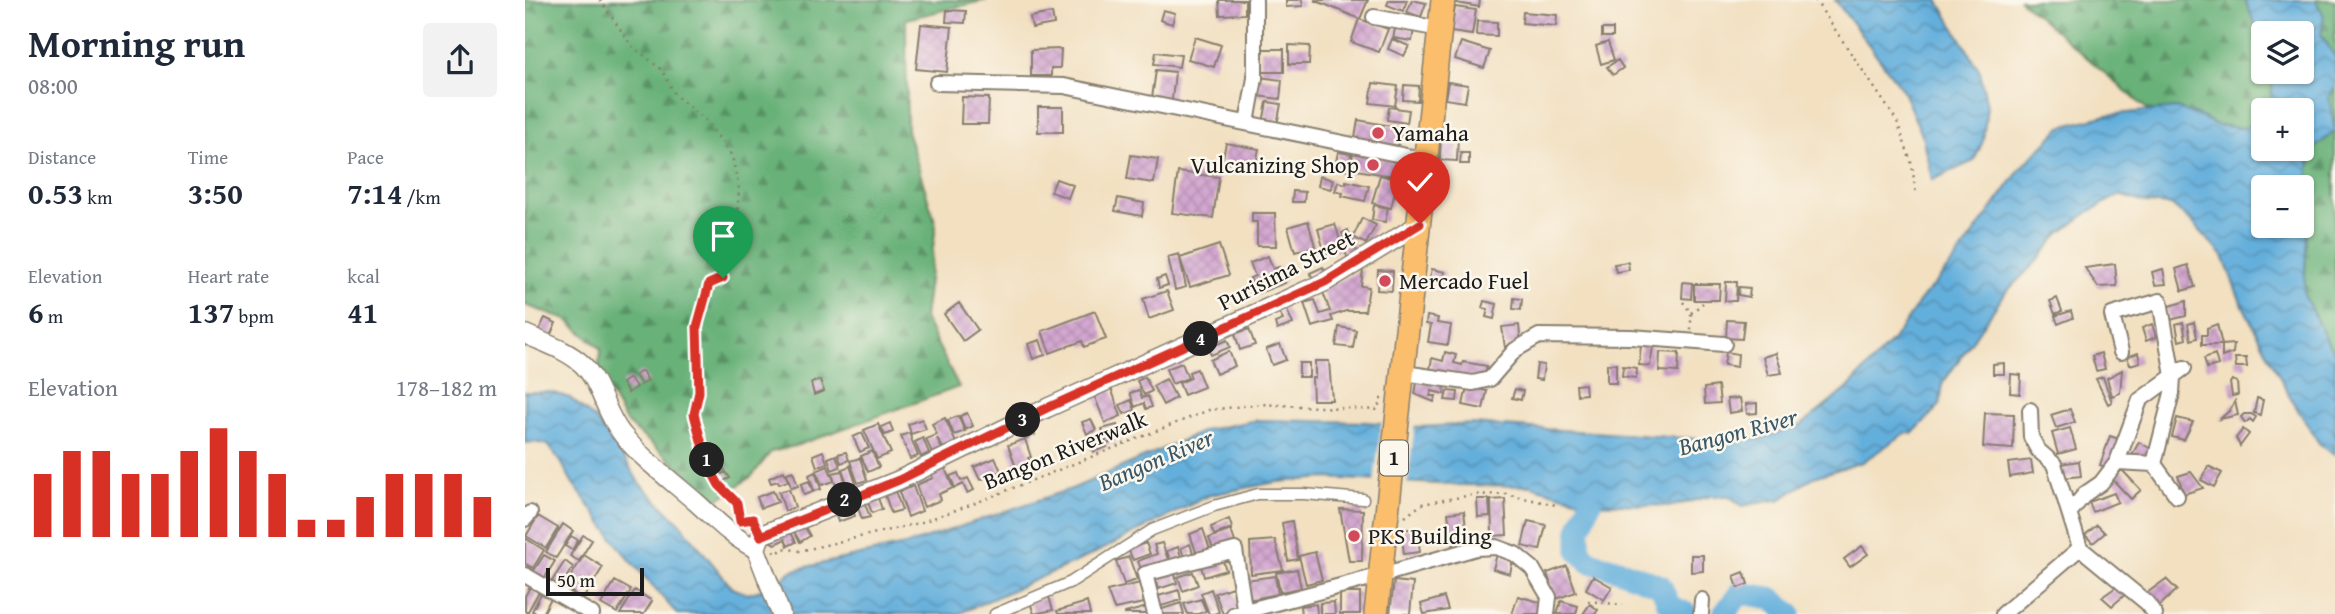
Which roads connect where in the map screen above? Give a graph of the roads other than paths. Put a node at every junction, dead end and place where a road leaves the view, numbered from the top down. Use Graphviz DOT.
graph roads {
  1 [pos="1255,0"];
  2 [pos="1443,0"];
  3 [pos="1374,17"];
  4 [pos="1440,29"];
  5 [pos="937,83"];
  6 [pos="1247,123"];
  7 [pos="1426,160"];
  8 [pos="1420,224"];
  9 [pos="525,334"];
  10 [pos="1724,344"];
  11 [pos="2121,352"];
  12 [pos="2178,372"];
  13 [pos="1404,373"];
  14 [pos="2030,410"];
  15 [pos="2117,462"];
  16 [pos="2154,464"];
  17 [pos="2178,496"];
  18 [pos="1363,499"];
  19 [pos="2070,512"];
  20 [pos="763,546"];
  21 [pos="2080,548"];
  22 [pos="525,575"];
  23 [pos="1382,575"];
  24 [pos="2151,609"];
  25 [pos="1241,613"];
  26 [pos="592,614"];
  27 [pos="781,614"];
  28 [pos="995,614"];
  29 [pos="1155,614"];
  30 [pos="1376,614"];
  31 [pos="1547,614"];
  32 [pos="2003,614"];
  1 -- 6 [label="street"];
  2 -- 4 [label="highway, 1"];
  3 -- 4 [label="street"];
  4 -- 7 [label="highway, 1"];
  5 -- 6 [label="street"];
  6 -- 7 [label="street"];
  7 -- 8 [label="highway, 1"];
  8 -- 13 [label="highway, 1"];
  8 -- 20 [label="street, Purisima Street"];
  9 -- 20 [label="street"];
  10 -- 13 [label="street"];
  11 -- 12 [label="street"];
  12 -- 15 [label="street"];
  12 -- 16 [label="street"];
  13 -- 23 [label="highway, 1"];
  14 -- 19 [label="street"];
  15 -- 16 [label="street"];
  15 -- 19 [label="street"];
  16 -- 17 [label="street"];
  18 -- 28 [label="street"];
  19 -- 21 [label="street"];
  20 -- 27 [label="street"];
  21 -- 24 [label="street"];
  21 -- 32 [label="street"];
  22 -- 26 [label="street"];
  23 -- 25 [label="street"];
  23 -- 30 [label="highway, 1"];
  23 -- 31 [label="street"];
  25 -- 29 [label="street"];
}
